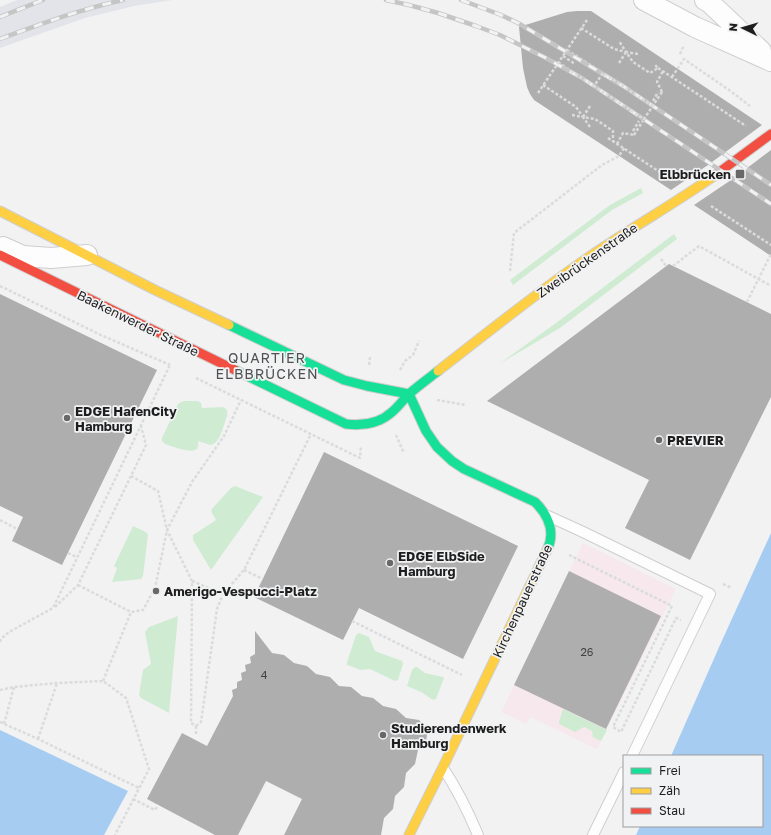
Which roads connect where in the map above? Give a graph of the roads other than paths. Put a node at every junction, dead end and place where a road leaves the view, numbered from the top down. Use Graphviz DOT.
graph roads {
  1 [pos="644,0"];
  2 [pos="705,0"];
  3 [pos="771,61"];
  4 [pos="771,134"];
  5 [pos="0,211"];
  6 [pos="0,245"];
  7 [pos="0,255"];
  8 [pos="87,255"];
  9 [pos="409,394"];
  10 [pos="546,515"];
  11 [pos="632,755"];
  12 [pos="443,767"];
  13 [pos="623,774"];
  14 [pos="409,835"];
  15 [pos="478,835"];
  16 [pos="593,835"];
  1 -- 3 [label="street"];
  2 -- 3 [label="street"];
  4 -- 9 [label="main road, Zweibrückenstraße"];
  5 -- 8 [label="main road"];
  6 -- 8 [label="street"];
  7 -- 9 [label="main road, Baakenwerder Straße"];
  8 -- 9 [label="main road"];
  9 -- 10 [label="main road, Kirchenpauerstraße"];
  10 -- 11 [label="lane"];
  10 -- 12 [label="main road, Kirchenpauerstraße"];
  12 -- 14 [label="main road, Kirchenpauerstraße"];
  12 -- 15 [label="lane"];
  13 -- 16 [label="lane"];
}
